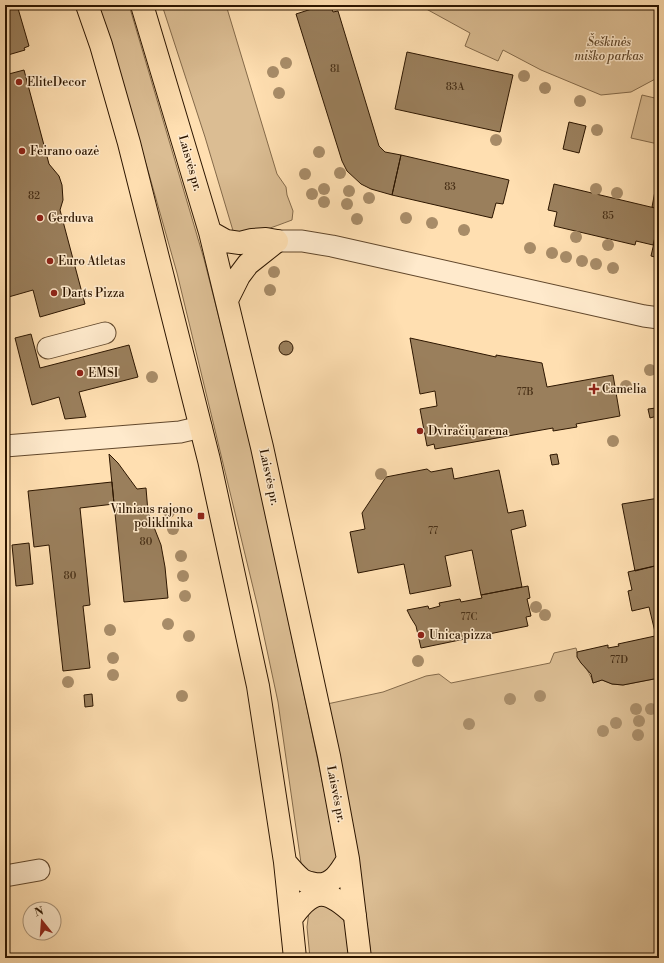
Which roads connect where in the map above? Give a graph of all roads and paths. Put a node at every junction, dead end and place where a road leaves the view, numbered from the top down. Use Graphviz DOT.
graph roads {
  1 [pos="87,5"];
  2 [pos="142,5"];
  3 [pos="210,232"];
  4 [pos="277,241"];
  5 [pos="227,300"];
  6 [pos="659,318"];
  7 [pos="105,333"];
  8 [pos="48,348"];
  9 [pos="201,427"];
  10 [pos="5,446"];
  11 [pos="348,859"];
  12 [pos="285,862"];
  13 [pos="39,870"];
  14 [pos="5,876"];
  15 [pos="355,915"];
  16 [pos="291,919"];
  17 [pos="295,958"];
  18 [pos="360,958"];
  1 -- 9 [label="main road"];
  2 -- 3 [label="main road, Laisvės pr."];
  3 -- 4 [label="main road"];
  3 -- 5 [label="main road, Laisvės pr."];
  4 -- 5 [label="main road"];
  4 -- 6 [label="street"];
  5 -- 11 [label="main road, Laisvės pr."];
  7 -- 8 [label="street"];
  9 -- 10 [label="street"];
  9 -- 12 [label="main road"];
  11 -- 12 [label="main road"];
  11 -- 15 [label="main road, Laisvės pr."];
  12 -- 16 [label="main road"];
  13 -- 14 [label="street"];
  15 -- 16 [label="main road"];
  15 -- 18 [label="main road, Laisvės pr."];
  16 -- 17 [label="main road"];
}
